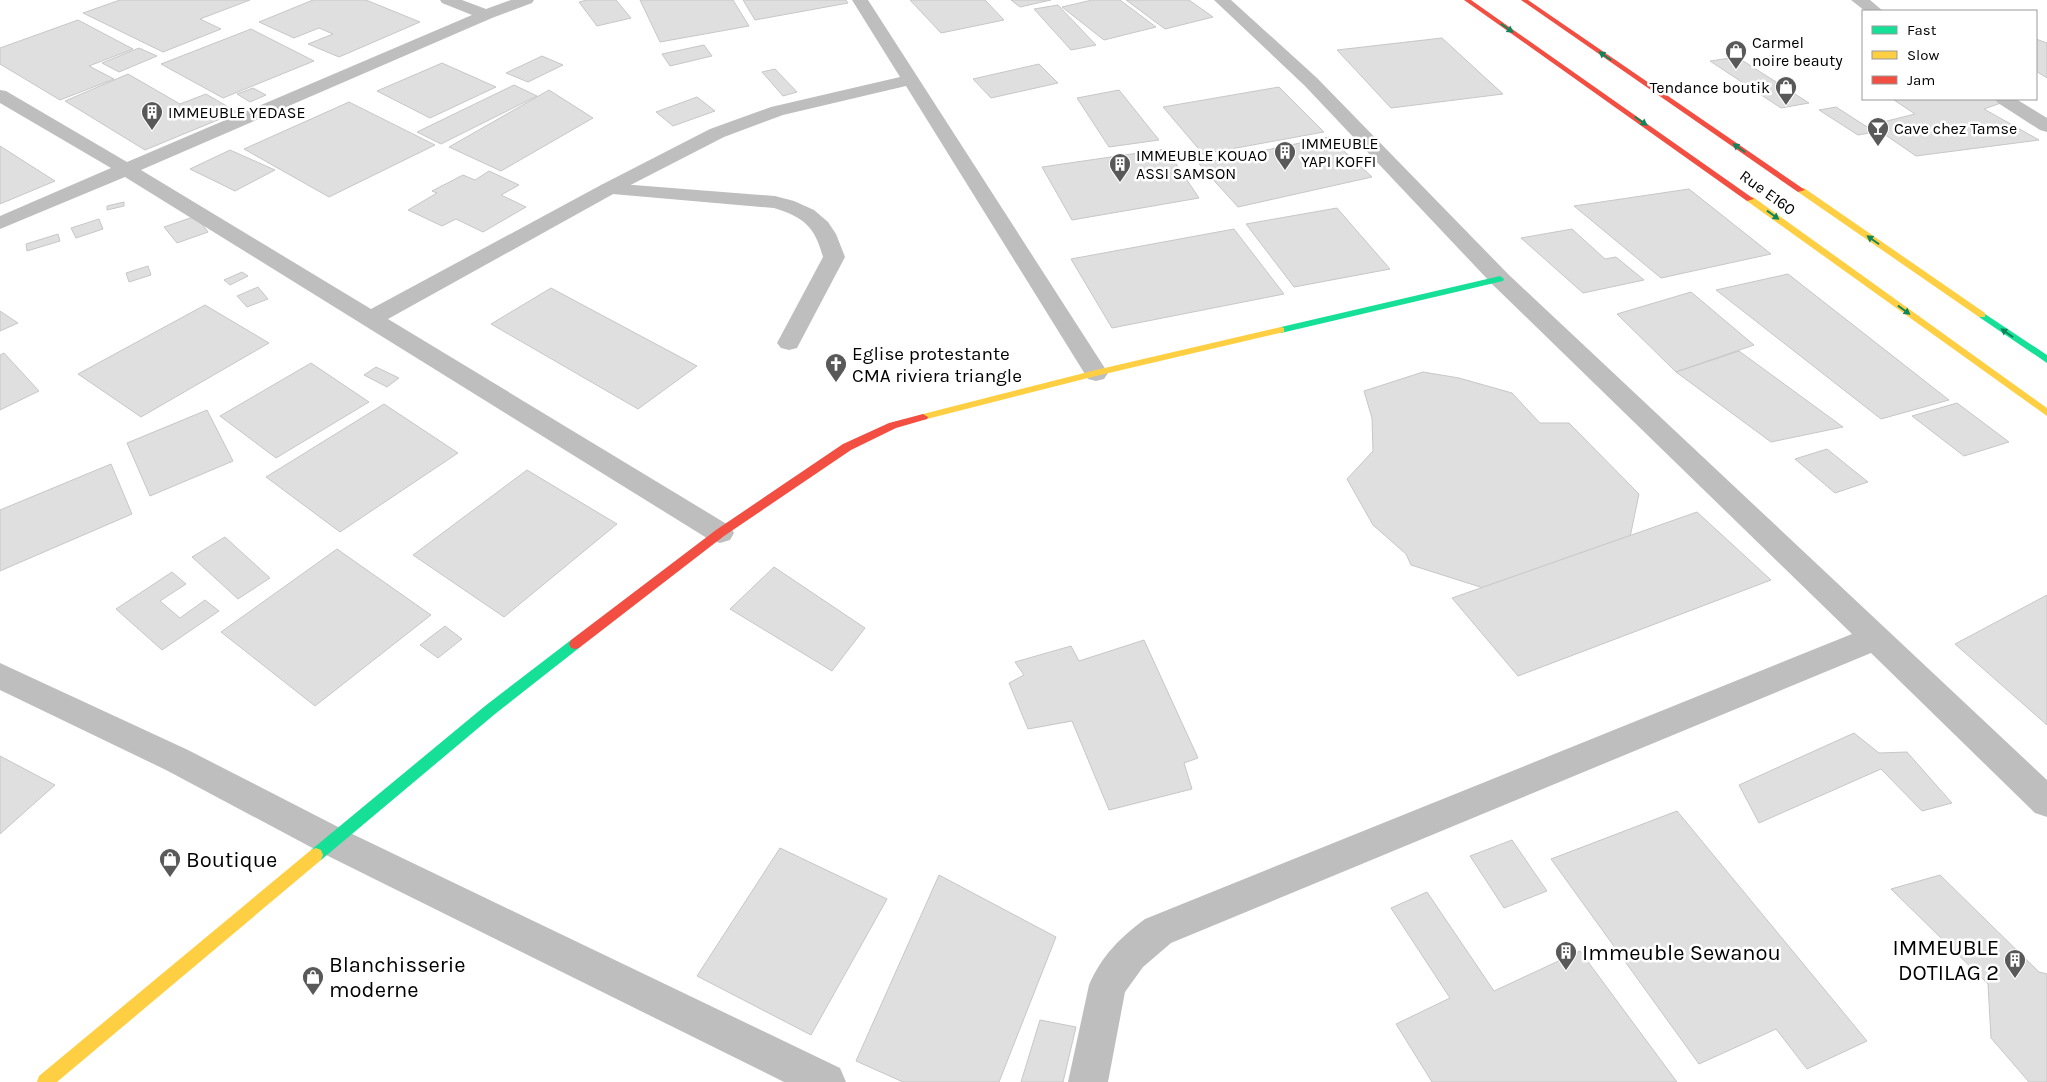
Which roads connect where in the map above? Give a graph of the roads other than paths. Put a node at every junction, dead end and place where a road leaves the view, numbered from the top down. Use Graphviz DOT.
graph roads {
  1 [pos="448,0"];
  2 [pos="526,0"];
  3 [pos="860,0"];
  4 [pos="1222,0"];
  5 [pos="1467,0"];
  6 [pos="1524,0"];
  7 [pos="1859,0"];
  8 [pos="1874,10"];
  9 [pos="486,15"];
  10 [pos="911,80"];
  11 [pos="0,96"];
  12 [pos="2006,100"];
  13 [pos="2047,126"];
  14 [pos="126,169"];
  15 [pos="608,188"];
  16 [pos="0,223"];
  17 [pos="1500,279"];
  18 [pos="372,318"];
  19 [pos="789,343"];
  20 [pos="2047,360"];
  21 [pos="1096,373"];
  22 [pos="2047,413"];
  23 [pos="720,533"];
  24 [pos="1875,638"];
  25 [pos="0,676"];
  26 [pos="2047,802"];
  27 [pos="332,841"];
  28 [pos="45,1082"];
  29 [pos="826,1082"];
  30 [pos="1088,1082"];
  1 -- 9 [label="street"];
  2 -- 9 [label="street"];
  3 -- 10 [label="street"];
  4 -- 17 [label="street"];
  5 -- 22 [label="street, Rue E160, one-way"];
  20 -- 6 [label="street, Rue E160, one-way"];
  7 -- 8 [label="street"];
  9 -- 14 [label="street"];
  10 -- 15 [label="street"];
  10 -- 21 [label="street"];
  11 -- 14 [label="street"];
  12 -- 13 [label="street"];
  14 -- 16 [label="street"];
  14 -- 18 [label="street"];
  15 -- 18 [label="street"];
  15 -- 19 [label="street"];
  17 -- 21 [label="street"];
  17 -- 24 [label="street"];
  18 -- 23 [label="street"];
  21 -- 23 [label="street"];
  23 -- 27 [label="street"];
  24 -- 26 [label="street"];
  24 -- 30 [label="street"];
  25 -- 27 [label="street"];
  27 -- 28 [label="street"];
  27 -- 29 [label="street"];
}
